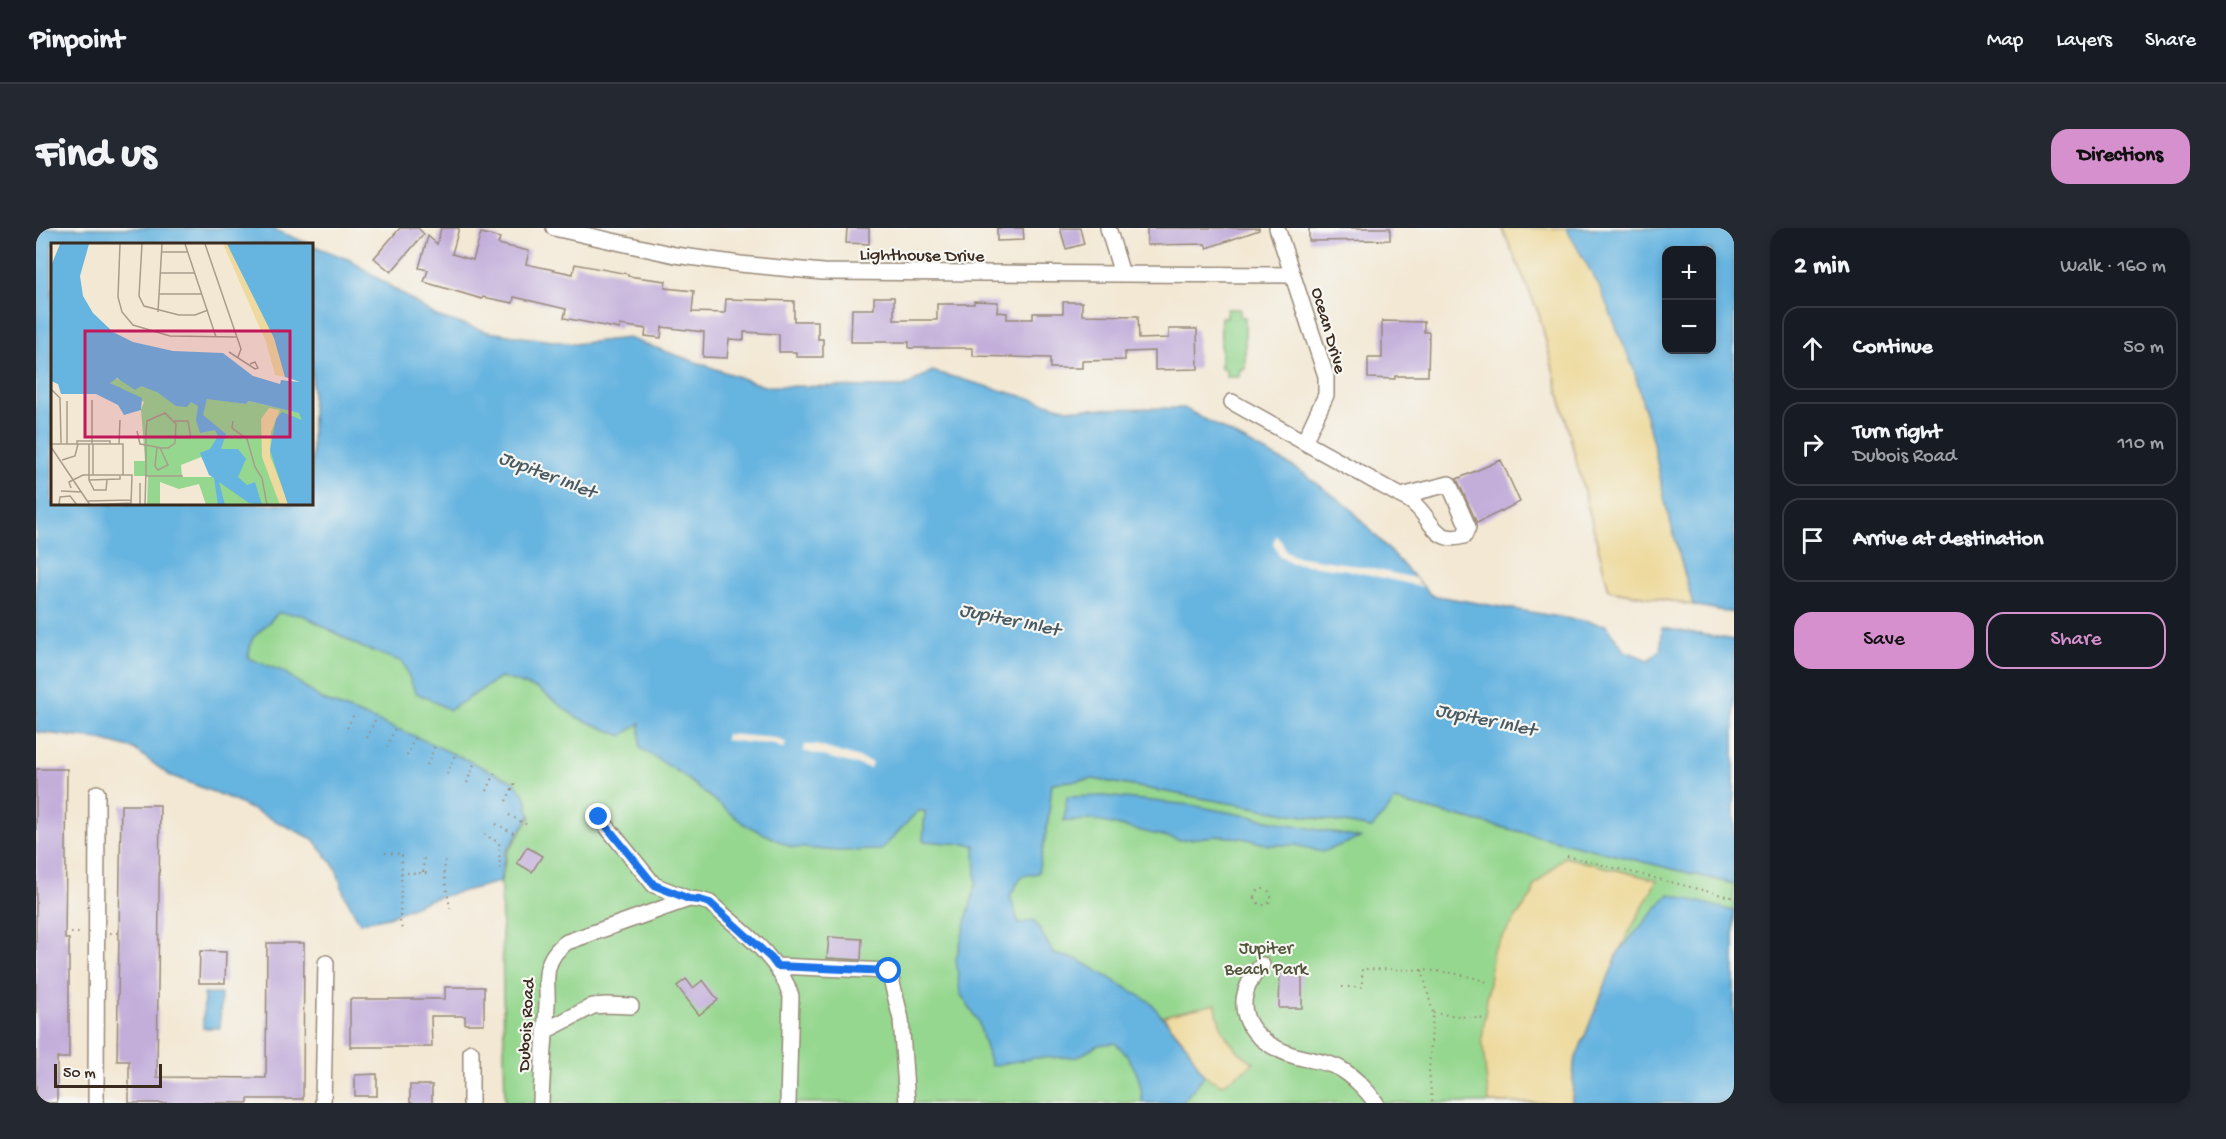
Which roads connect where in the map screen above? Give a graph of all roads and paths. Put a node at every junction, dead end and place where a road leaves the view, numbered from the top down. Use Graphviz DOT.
graph roads {
  1 [pos="554,228"];
  2 [pos="1108,228"];
  3 [pos="1277,228"];
  4 [pos="1122,274"];
  5 [pos="1293,275"];
  6 [pos="1232,402"];
  7 [pos="1304,442"];
  8 [pos="1401,496"];
  9 [pos="354,712"];
  10 [pos="375,720"];
  11 [pos="347,728"];
  12 [pos="395,728"];
  13 [pos="415,737"];
  14 [pos="367,738"];
  15 [pos="435,746"];
  16 [pos="387,747"];
  17 [pos="455,755"];
  18 [pos="407,756"];
  19 [pos="474,764"];
  20 [pos="427,765"];
  21 [pos="495,773"];
  22 [pos="447,774"];
  23 [pos="467,783"];
  24 [pos="515,783"];
  25 [pos="487,791"];
  26 [pos="98,793"];
  27 [pos="506,801"];
  28 [pos="509,815"];
  29 [pos="599,817"];
  30 [pos="496,824"];
  31 [pos="529,826"];
  32 [pos="484,834"];
  33 [pos="517,835"];
  34 [pos="385,853"];
  35 [pos="424,854"];
  36 [pos="1567,855"];
  37 [pos="445,860"];
  38 [pos="502,870"];
  39 [pos="401,873"];
  40 [pos="423,873"];
  41 [pos="431,873"];
  42 [pos="1255,897"];
  43 [pos="1734,898"];
  44 [pos="689,899"];
  45 [pos="451,913"];
  46 [pos="402,930"];
  47 [pos="326,963"];
  48 [pos="1262,965"];
  49 [pos="777,966"];
  50 [pos="1422,970"];
  51 [pos="1489,983"];
  52 [pos="1342,987"];
  53 [pos="631,1006"];
  54 [pos="1433,1013"];
  55 [pos="1484,1019"];
  56 [pos="545,1031"];
  57 [pos="471,1052"];
  58 [pos="96,1103"];
  59 [pos="323,1103"];
  60 [pos="471,1103"];
  61 [pos="542,1103"];
  62 [pos="788,1103"];
  63 [pos="907,1103"];
  64 [pos="1376,1103"];
  65 [pos="1432,1103"];
  1 -- 4 [label="street, Lighthouse Drive"];
  2 -- 4 [label="street"];
  3 -- 5 [label="street, Ocean Drive"];
  4 -- 5 [label="street, Lighthouse Drive"];
  5 -- 7 [label="street, Ocean Drive"];
  6 -- 7 [label="street"];
  7 -- 8 [label="street"];
  8 -- 8 [label="street"];
  9 -- 11 [label="path"];
  10 -- 14 [label="path"];
  12 -- 16 [label="path"];
  13 -- 18 [label="path"];
  15 -- 20 [label="path"];
  17 -- 22 [label="path"];
  19 -- 23 [label="path"];
  21 -- 25 [label="path"];
  24 -- 27 [label="path"];
  26 -- 58 [label="street"];
  28 -- 31 [label="path"];
  29 -- 44 [label="street"];
  30 -- 33 [label="path"];
  32 -- 38 [label="path"];
  34 -- 39 [label="path"];
  35 -- 40 [label="path"];
  36 -- 43 [label="path"];
  37 -- 45 [label="path"];
  39 -- 40 [label="path"];
  39 -- 46 [label="path"];
  40 -- 41 [label="path"];
  42 -- 42 [label="path"];
  44 -- 49 [label="street"];
  44 -- 56 [label="street, Dubois Road"];
  47 -- 59 [label="street"];
  48 -- 64 [label="street"];
  49 -- 62 [label="street"];
  49 -- 63 [label="street"];
  50 -- 51 [label="path"];
  50 -- 52 [label="path"];
  50 -- 54 [label="path"];
  53 -- 56 [label="street"];
  54 -- 55 [label="path"];
  54 -- 65 [label="path"];
  56 -- 61 [label="street, Dubois Road"];
  57 -- 60 [label="street"];
}
